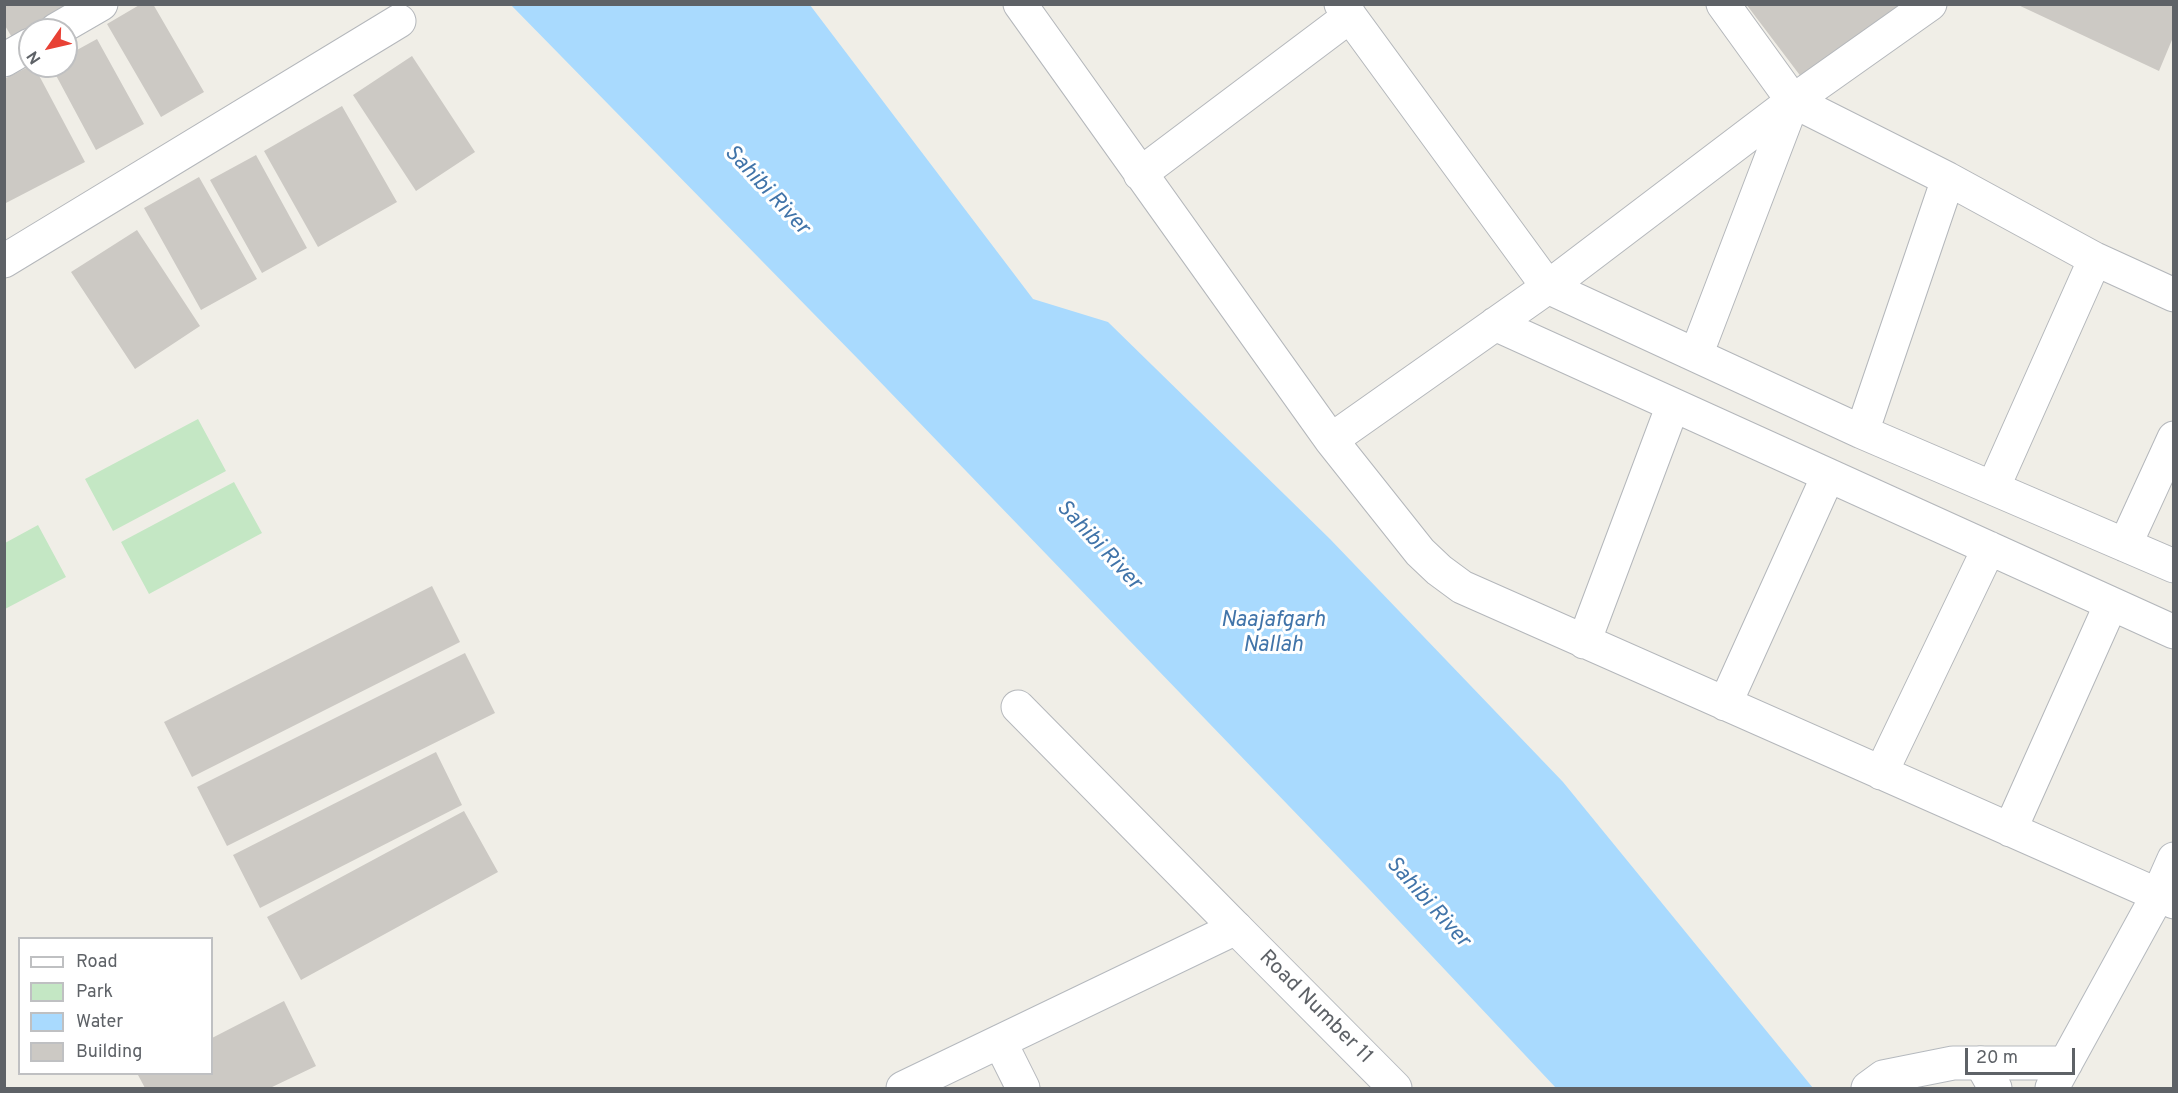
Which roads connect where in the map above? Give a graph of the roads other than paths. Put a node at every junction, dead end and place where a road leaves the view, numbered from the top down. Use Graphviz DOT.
graph roads {
  1 [pos="101,4"];
  2 [pos="1020,4"];
  3 [pos="1723,4"];
  4 [pos="1930,4"];
  5 [pos="1345,10"];
  6 [pos="77,18"];
  7 [pos="399,21"];
  8 [pos="18,52"];
  9 [pos="4,60"];
  10 [pos="1793,101"];
  11 [pos="1140,174"];
  12 [pos="1948,178"];
  13 [pos="2095,260"];
  14 [pos="4,261"];
  15 [pos="1548,287"];
  16 [pos="2174,295"];
  17 [pos="1495,324"];
  18 [pos="1696,356"];
  19 [pos="1673,405"];
  20 [pos="1862,432"];
  21 [pos="2174,438"];
  22 [pos="1331,440"];
  23 [pos="1828,476"];
  24 [pos="1994,488"];
  25 [pos="2125,545"];
  26 [pos="1989,548"];
  27 [pos="2174,566"];
  28 [pos="2111,604"];
  29 [pos="2174,632"];
  30 [pos="1584,642"];
  31 [pos="1725,704"];
  32 [pos="1017,707"];
  33 [pos="1881,773"];
  34 [pos="2010,830"];
  35 [pos="2174,859"];
  36 [pos="2166,899"];
  37 [pos="1236,928"];
  38 [pos="1000,1042"];
  39 [pos="1988,1076"];
  40 [pos="2059,1076"];
  41 [pos="1875,1083"];
  42 [pos="903,1089"];
  43 [pos="1023,1089"];
  44 [pos="1395,1089"];
  1 -- 6 [label="street"];
  2 -- 11 [label="street"];
  3 -- 10 [label="street"];
  4 -- 10 [label="street"];
  5 -- 11 [label="street"];
  5 -- 15 [label="street"];
  7 -- 14 [label="street"];
  8 -- 9 [label="street"];
  10 -- 12 [label="street"];
  10 -- 15 [label="street"];
  10 -- 18 [label="street"];
  11 -- 22 [label="street"];
  12 -- 13 [label="street"];
  12 -- 20 [label="street"];
  13 -- 16 [label="street"];
  13 -- 24 [label="street"];
  15 -- 17 [label="street"];
  15 -- 18 [label="street"];
  17 -- 19 [label="street"];
  17 -- 22 [label="street"];
  18 -- 20 [label="street"];
  19 -- 23 [label="street"];
  19 -- 30 [label="street"];
  20 -- 24 [label="street"];
  21 -- 25 [label="street"];
  22 -- 30 [label="street"];
  23 -- 26 [label="street"];
  23 -- 31 [label="street"];
  24 -- 25 [label="street"];
  25 -- 27 [label="street"];
  26 -- 28 [label="street"];
  26 -- 33 [label="street"];
  28 -- 29 [label="street"];
  28 -- 34 [label="street"];
  30 -- 31 [label="street"];
  31 -- 33 [label="street"];
  32 -- 37 [label="street, Road Number 11"];
  33 -- 34 [label="street"];
  34 -- 36 [label="street"];
  35 -- 36 [label="street"];
  36 -- 40 [label="street"];
  37 -- 38 [label="street"];
  37 -- 44 [label="street, Road Number 11"];
  38 -- 42 [label="street"];
  38 -- 43 [label="street"];
  39 -- 40 [label="street"];
  39 -- 41 [label="street"];
}
